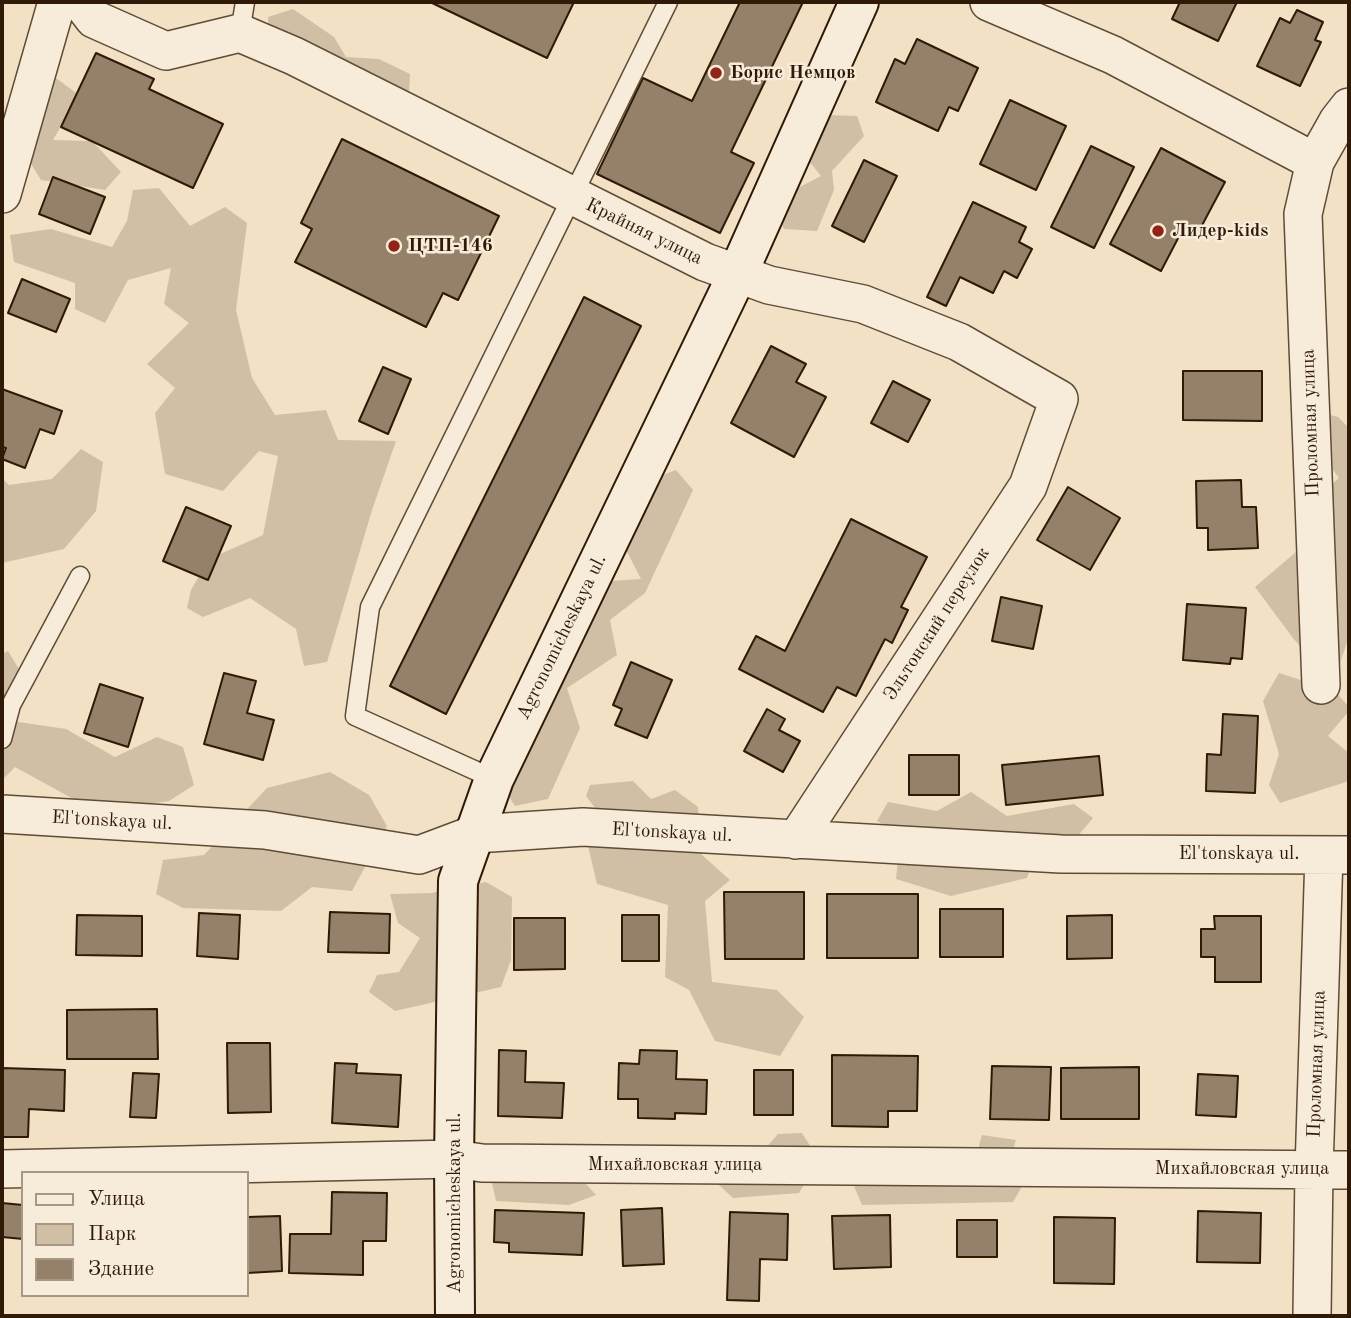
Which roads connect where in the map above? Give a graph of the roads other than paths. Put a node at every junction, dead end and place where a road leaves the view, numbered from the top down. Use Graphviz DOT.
graph roads {
  1 [pos="57,2"];
  2 [pos="81,2"];
  3 [pos="668,2"];
  4 [pos="859,2"];
  5 [pos="989,2"];
  6 [pos="243,17"];
  7 [pos="1349,107"];
  8 [pos="1315,162"];
  9 [pos="2,194"];
  10 [pos="573,197"];
  11 [pos="738,273"];
  12 [pos="1059,399"];
  13 [pos="80,576"];
  14 [pos="1321,685"];
  15 [pos="2,739"];
  16 [pos="494,779"];
  17 [pos="2,814"];
  18 [pos="475,834"];
  19 [pos="796,840"];
  20 [pos="1337,855"];
  21 [pos="454,1159"];
  22 [pos="2,1169"];
  23 [pos="1314,1170"];
  24 [pos="1349,1170"];
  25 [pos="455,1316"];
  26 [pos="1312,1316"];
  1 -- 9 [label="street"];
  2 -- 6 [label="street"];
  3 -- 10 [label="lane"];
  4 -- 11 [label="street, Agronomicheskaya ul."];
  5 -- 8 [label="street"];
  6 -- 10 [label="street, Крайняя улица"];
  7 -- 8 [label="street, Проломная улица"];
  8 -- 14 [label="street, Проломная улица"];
  10 -- 11 [label="street, Крайняя улица"];
  10 -- 16 [label="lane"];
  11 -- 12 [label="street, Крайняя улица"];
  11 -- 16 [label="street, Agronomicheskaya ul."];
  12 -- 19 [label="street, Эльтонский переулок"];
  13 -- 15 [label="lane"];
  16 -- 18 [label="street, Agronomicheskaya ul."];
  17 -- 18 [label="street, El'tonskaya ul."];
  18 -- 19 [label="street, El'tonskaya ul."];
  18 -- 21 [label="street, Agronomicheskaya ul."];
  19 -- 20 [label="street, El'tonskaya ul."];
  20 -- 23 [label="street, Проломная улица"];
  21 -- 22 [label="street, Михайловская улица"];
  21 -- 23 [label="street, Михайловская улица"];
  21 -- 25 [label="street, Agronomicheskaya ul."];
  23 -- 24 [label="street, Михайловская улица"];
  23 -- 26 [label="street, Проломная улица"];
}
